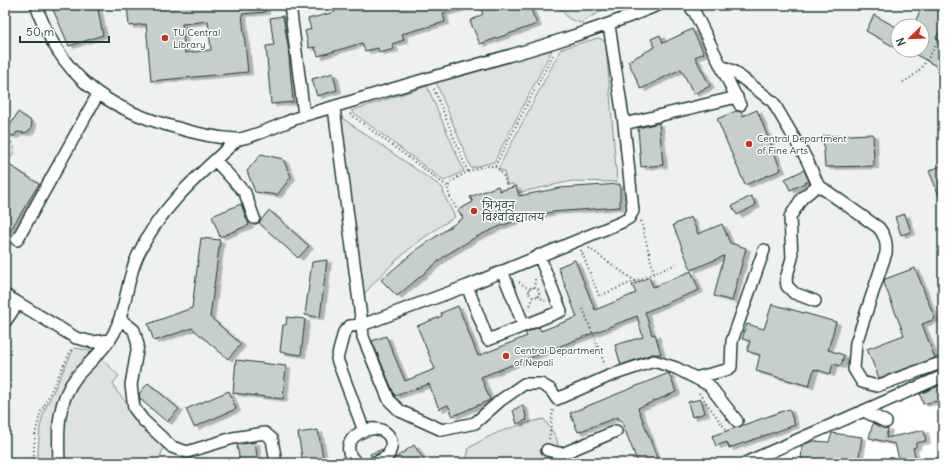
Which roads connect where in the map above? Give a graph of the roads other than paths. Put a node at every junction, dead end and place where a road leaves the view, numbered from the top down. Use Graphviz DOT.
graph roads {
  1 [pos="36,5"];
  2 [pos="290,5"];
  3 [pos="658,5"];
  4 [pos="689,5"];
  5 [pos="610,25"];
  6 [pos="721,66"];
  7 [pos="98,94"];
  8 [pos="334,108"];
  9 [pos="304,115"];
  10 [pos="624,124"];
  11 [pos="238,139"];
  12 [pos="216,160"];
  13 [pos="818,185"];
  14 [pos="254,218"];
  15 [pos="17,240"];
  16 [pos="764,250"];
  17 [pos="539,255"];
  18 [pos="502,271"];
  19 [pos="467,286"];
  20 [pos="5,295"];
  21 [pos="815,301"];
  22 [pos="18,303"];
  23 [pos="120,319"];
  24 [pos="5,322"];
  25 [pos="362,325"];
  26 [pos="524,326"];
  27 [pos="110,340"];
  28 [pos="938,364"];
  29 [pos="943,376"];
  30 [pos="695,378"];
  31 [pos="864,411"];
  32 [pos="738,420"];
  33 [pos="886,422"];
  34 [pos="364,431"];
  35 [pos="616,431"];
  36 [pos="547,450"];
  37 [pos="274,457"];
  38 [pos="59,463"];
  39 [pos="357,463"];
  40 [pos="375,463"];
  41 [pos="745,463"];
  1 -- 7 [label="street"];
  2 -- 9 [label="street"];
  3 -- 5 [label="street"];
  4 -- 6 [label="street"];
  5 -- 8 [label="street"];
  5 -- 10 [label="street"];
  6 -- 10 [label="street"];
  6 -- 13 [label="street"];
  7 -- 11 [label="street"];
  7 -- 15 [label="street"];
  8 -- 9 [label="street"];
  8 -- 25 [label="street"];
  9 -- 11 [label="street"];
  10 -- 17 [label="street"];
  11 -- 12 [label="street"];
  12 -- 14 [label="street"];
  12 -- 23 [label="street"];
  13 -- 21 [label="street"];
  13 -- 28 [label="street"];
  16 -- 30 [label="street"];
  17 -- 18 [label="street"];
  17 -- 26 [label="street"];
  18 -- 19 [label="street"];
  18 -- 26 [label="street"];
  19 -- 25 [label="street"];
  19 -- 26 [label="street"];
  20 -- 22 [label="street"];
  22 -- 24 [label="street"];
  22 -- 27 [label="street"];
  23 -- 27 [label="street"];
  23 -- 37 [label="street"];
  25 -- 30 [label="street"];
  25 -- 34 [label="street"];
  27 -- 38 [label="street"];
  29 -- 31 [label="street"];
  30 -- 32 [label="street"];
  31 -- 33 [label="street"];
  31 -- 41 [label="street"];
  34 -- 39 [label="street"];
  34 -- 40 [label="street"];
  35 -- 36 [label="street"];
}
